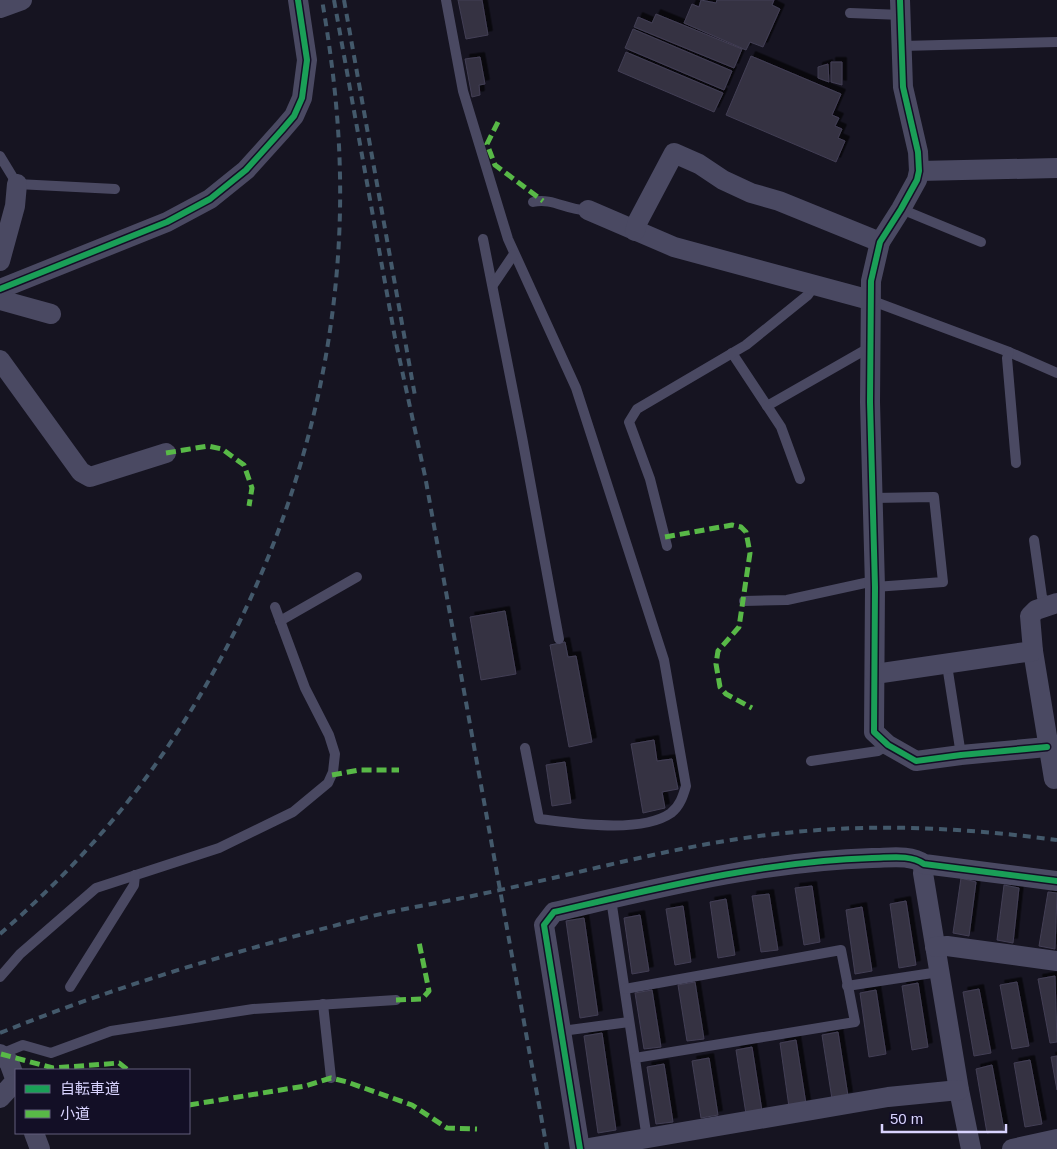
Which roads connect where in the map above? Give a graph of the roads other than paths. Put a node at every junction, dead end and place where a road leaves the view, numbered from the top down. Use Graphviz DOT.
graph roads {
  1 [pos="22,0"];
  2 [pos="298,0"];
  3 [pos="446,0"];
  4 [pos="901,7"];
  5 [pos="0,8"];
  6 [pos="850,13"];
  7 [pos="1057,42"];
  8 [pos="902,46"];
  9 [pos="0,156"];
  10 [pos="1057,168"];
  11 [pos="919,171"];
  12 [pos="17,184"];
  13 [pos="115,189"];
  14 [pos="532,202"];
  15 [pos="901,209"];
  16 [pos="588,210"];
  17 [pos="635,231"];
  18 [pos="483,239"];
  19 [pos="880,242"];
  20 [pos="981,242"];
  21 [pos="514,254"];
  22 [pos="0,261"];
  23 [pos="493,285"];
  24 [pos="815,285"];
  25 [pos="0,289"];
  26 [pos="0,300"];
  27 [pos="870,300"];
  28 [pos="51,314"];
  29 [pos="870,349"];
  30 [pos="1009,352"];
  31 [pos="732,354"];
  32 [pos="0,360"];
  33 [pos="1057,373"];
  34 [pos="767,406"];
  35 [pos="166,453"];
  36 [pos="1016,463"];
  37 [pos="800,479"];
  38 [pos="873,498"];
  39 [pos="1034,540"];
  40 [pos="667,546"];
  41 [pos="358,577"];
  42 [pos="874,584"];
  43 [pos="744,601"];
  44 [pos="1053,604"];
  45 [pos="275,607"];
  46 [pos="280,621"];
  47 [pos="559,639"];
  48 [pos="1033,651"];
  49 [pos="947,665"];
  50 [pos="875,674"];
  51 [pos="888,745"];
  52 [pos="1047,747"];
  53 [pos="525,748"];
  54 [pos="961,755"];
  55 [pos="811,761"];
  56 [pos="1054,779"];
  57 [pos="924,864"];
  58 [pos="135,875"];
  59 [pos="1057,881"];
  60 [pos="611,899"];
  61 [pos="935,947"];
  62 [pos="1057,961"];
  63 [pos="939,972"];
  64 [pos="0,977"];
  65 [pos="847,986"];
  66 [pos="70,987"];
  67 [pos="625,989"];
  68 [pos="396,1000"];
  69 [pos="323,1004"];
  70 [pos="630,1022"];
  71 [pos="562,1030"];
  72 [pos="0,1054"];
  73 [pos="635,1058"];
  74 [pos="331,1078"];
  75 [pos="15,1080"];
  76 [pos="15,1084"];
  77 [pos="959,1090"];
  78 [pos="0,1098"];
  79 [pos="34,1134"];
  80 [pos="647,1139"];
  81 [pos="1057,1139"];
  82 [pos="40,1149"];
  83 [pos="582,1149"];
  84 [pos="971,1149"];
  85 [pos="1012,1149"];
  1 -- 5 [label="street"];
  2 -- 25 [label="street"];
  3 -- 21 [label="lane"];
  4 -- 6 [label="lane"];
  4 -- 8 [label="street"];
  7 -- 8 [label="lane"];
  8 -- 11 [label="street"];
  9 -- 12 [label="lane"];
  10 -- 11 [label="street"];
  11 -- 15 [label="street"];
  12 -- 13 [label="lane"];
  12 -- 22 [label="street"];
  14 -- 16 [label="lane"];
  15 -- 19 [label="street"];
  15 -- 20 [label="lane"];
  16 -- 17 [label="street"];
  17 -- 19 [label="street"];
  17 -- 24 [label="street"];
  18 -- 23 [label="lane"];
  19 -- 27 [label="street"];
  21 -- 23 [label="lane"];
  21 -- 53 [label="lane"];
  23 -- 47 [label="lane"];
  24 -- 27 [label="street"];
  24 -- 31 [label="lane"];
  26 -- 28 [label="street"];
  27 -- 29 [label="street"];
  27 -- 30 [label="lane"];
  29 -- 34 [label="lane"];
  29 -- 38 [label="street"];
  30 -- 33 [label="lane"];
  30 -- 36 [label="lane"];
  31 -- 34 [label="lane"];
  31 -- 40 [label="lane"];
  32 -- 35 [label="street"];
  34 -- 37 [label="lane"];
  38 -- 42 [label="street"];
  38 -- 42 [label="lane"];
  39 -- 44 [label="lane"];
  41 -- 46 [label="lane"];
  42 -- 43 [label="lane"];
  42 -- 50 [label="street"];
  44 -- 48 [label="street"];
  45 -- 46 [label="lane"];
  46 -- 58 [label="lane"];
  48 -- 49 [label="street"];
  48 -- 52 [label="street"];
  49 -- 50 [label="street"];
  49 -- 54 [label="lane"];
  50 -- 51 [label="street"];
  51 -- 54 [label="street"];
  51 -- 55 [label="lane"];
  52 -- 54 [label="street"];
  52 -- 56 [label="street"];
  57 -- 59 [label="street"];
  57 -- 60 [label="street"];
  57 -- 61 [label="street"];
  58 -- 64 [label="lane"];
  58 -- 66 [label="lane"];
  60 -- 67 [label="lane"];
  60 -- 71 [label="street"];
  61 -- 62 [label="street"];
  61 -- 63 [label="street"];
  63 -- 65 [label="lane"];
  63 -- 77 [label="street"];
  65 -- 67 [label="lane"];
  65 -- 73 [label="lane"];
  67 -- 70 [label="lane"];
  68 -- 69 [label="lane"];
  69 -- 72 [label="lane"];
  69 -- 74 [label="lane"];
  70 -- 71 [label="lane"];
  70 -- 73 [label="lane"];
  71 -- 83 [label="street"];
  72 -- 75 [label="street"];
  73 -- 80 [label="lane"];
  76 -- 78 [label="street"];
  77 -- 80 [label="street"];
  77 -- 84 [label="street"];
  79 -- 82 [label="street"];
  80 -- 83 [label="street"];
  81 -- 85 [label="street"];
}
